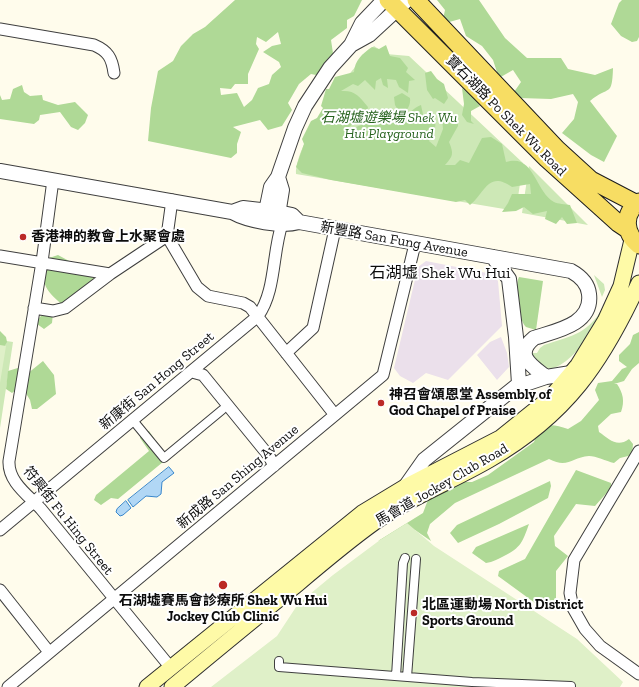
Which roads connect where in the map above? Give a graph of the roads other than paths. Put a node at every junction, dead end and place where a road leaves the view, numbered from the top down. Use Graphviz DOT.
graph roads {
  1 [pos="384,0"];
  2 [pos="416,0"];
  3 [pos="398,3"];
  4 [pos="1,30"];
  5 [pos="351,44"];
  6 [pos="114,73"];
  7 [pos="0,171"];
  8 [pos="53,180"];
  9 [pos="172,200"];
  10 [pos="638,203"];
  11 [pos="273,218"];
  12 [pos="335,229"];
  13 [pos="167,236"];
  14 [pos="633,238"];
  15 [pos="415,244"];
  16 [pos="0,256"];
  17 [pos="493,257"];
  18 [pos="42,262"];
  19 [pos="520,263"];
  20 [pos="110,274"];
  21 [pos="509,279"];
  22 [pos="639,283"];
  23 [pos="34,308"];
  24 [pos="258,316"];
  25 [pos="515,325"];
  26 [pos="534,338"];
  27 [pos="286,353"];
  28 [pos="192,372"];
  29 [pos="571,373"];
  30 [pos="546,377"];
  31 [pos="518,384"];
  32 [pos="222,410"];
  33 [pos="336,414"];
  34 [pos="136,424"];
  35 [pos="639,451"];
  36 [pos="274,466"];
  37 [pos="405,487"];
  38 [pos="34,501"];
  39 [pos="0,530"];
  40 [pos="405,558"];
  41 [pos="416,559"];
  42 [pos="0,590"];
  43 [pos="115,598"];
  44 [pos="50,652"];
  45 [pos="279,661"];
  46 [pos="171,668"];
  47 [pos="639,674"];
  48 [pos="396,676"];
  49 [pos="407,677"];
  50 [pos="571,686"];
  51 [pos="8,687"];
  52 [pos="147,687"];
  53 [pos="172,687"];
  1 -- 5 [label="street"];
  2 -- 10 [label="main road, 寶石湖路 Po Shek Wu Road"];
  3 -- 5 [label="street"];
  3 -- 14 [label="main road, 寶石湖路 Po Shek Wu Road"];
  4 -- 6 [label="street"];
  5 -- 11 [label="street"];
  7 -- 8 [label="street, 新豐路 San Fung Avenue"];
  8 -- 9 [label="street, 新豐路 San Fung Avenue"];
  8 -- 18 [label="street, 符興街 Fu Hing Street"];
  9 -- 11 [label="street, 新豐路 San Fung Avenue"];
  9 -- 13 [label="street"];
  10 -- 14 [label="main road, 寶石湖路 Po Shek Wu Road"];
  11 -- 12 [label="street, 新豐路 San Fung Avenue"];
  11 -- 24 [label="street, 新康街 San Hong Street"];
  12 -- 15 [label="street, 新豐路 San Fung Avenue"];
  12 -- 27 [label="street"];
  13 -- 20 [label="street"];
  13 -- 24 [label="street"];
  14 -- 29 [label="main road, 馬會道 Jockey Club Road"];
  15 -- 17 [label="street, 新豐路 San Fung Avenue"];
  15 -- 33 [label="street, 新成路 San Shing Avenue"];
  16 -- 18 [label="street"];
  17 -- 19 [label="street, 新豐路 San Fung Avenue"];
  17 -- 21 [label="street"];
  18 -- 20 [label="street"];
  18 -- 23 [label="street, 符興街 Fu Hing Street"];
  19 -- 21 [label="street"];
  19 -- 26 [label="street, 新豐路 San Fung Avenue"];
  20 -- 23 [label="street"];
  21 -- 25 [label="street"];
  22 -- 53 [label="main road, 馬會道 Jockey Club Road"];
  23 -- 38 [label="street, 符興街 Fu Hing Street"];
  24 -- 27 [label="street"];
  24 -- 28 [label="street, 新康街 San Hong Street"];
  25 -- 26 [label="street"];
  25 -- 31 [label="street"];
  26 -- 30 [label="street"];
  27 -- 33 [label="street"];
  28 -- 36 [label="street"];
  28 -- 38 [label="street, 新康街 San Hong Street"];
  29 -- 30 [label="street, 馬會道 Jockey Club Road"];
  29 -- 37 [label="main road, 馬會道 Jockey Club Road"];
  30 -- 31 [label="street, 馬會道 Jockey Club Road"];
  31 -- 37 [label="street, 馬會道 Jockey Club Road"];
  32 -- 34 [label="street"];
  33 -- 36 [label="street, 新成路 San Shing Avenue"];
  35 -- 47 [label="street"];
  36 -- 43 [label="street, 新成路 San Shing Avenue"];
  37 -- 46 [label="main road, 馬會道 Jockey Club Road"];
  38 -- 39 [label="street, 新康街 San Hong Street"];
  38 -- 43 [label="street, 符興街 Fu Hing Street"];
  40 -- 48 [label="street"];
  41 -- 49 [label="street"];
  42 -- 44 [label="street"];
  43 -- 44 [label="street, 新成路 San Shing Avenue"];
  43 -- 46 [label="street, 符興街 Fu Hing Street"];
  44 -- 51 [label="street, 新成路 San Shing Avenue"];
  45 -- 48 [label="street"];
  46 -- 52 [label="main road, 馬會道 Jockey Club Road"];
  48 -- 49 [label="street"];
  49 -- 50 [label="street"];
}
